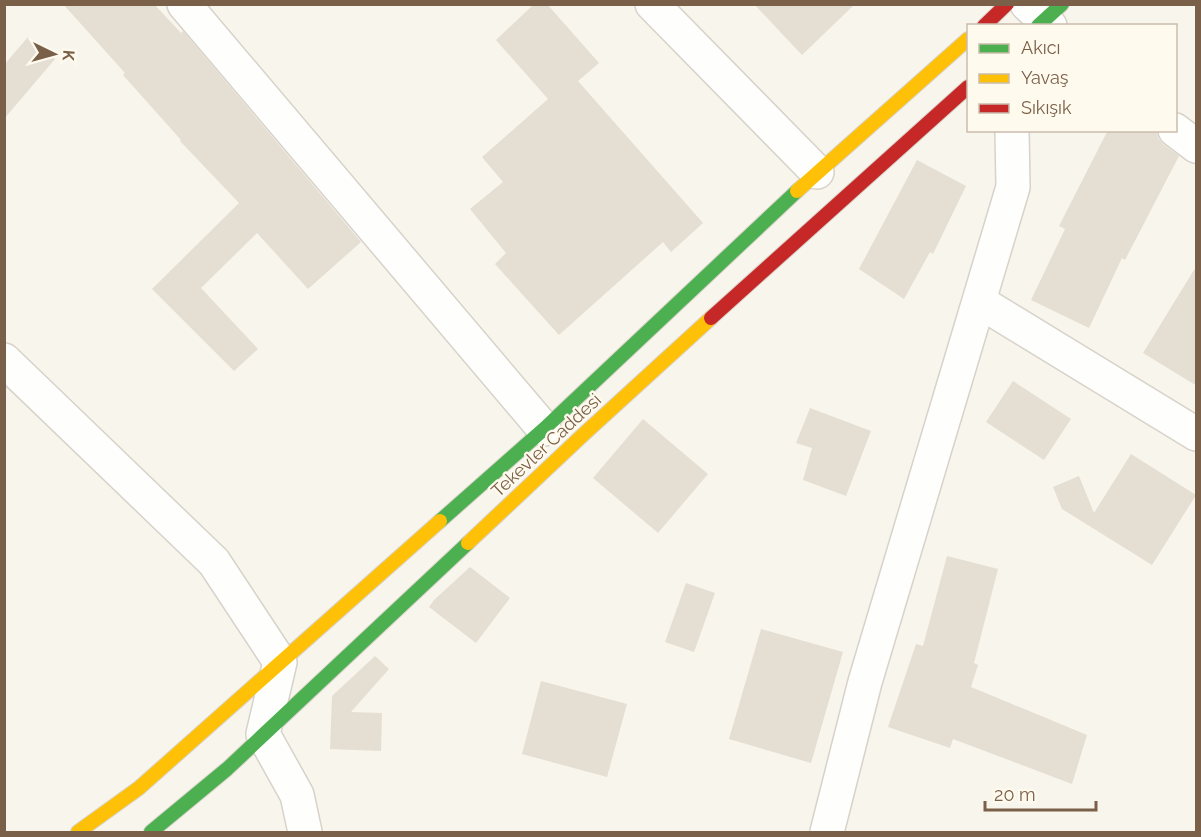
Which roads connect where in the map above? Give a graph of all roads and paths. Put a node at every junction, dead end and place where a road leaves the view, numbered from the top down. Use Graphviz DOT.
graph roads {
  1 [pos="184,4"];
  2 [pos="652,4"];
  3 [pos="967,41"];
  4 [pos="967,89"];
  5 [pos="1177,131"];
  6 [pos="1012,132"];
  7 [pos="1197,146"];
  8 [pos="817,172"];
  9 [pos="980,302"];
  10 [pos="4,360"];
  11 [pos="544,429"];
  12 [pos="1197,434"];
  13 [pos="280,662"];
  14 [pos="263,734"];
  15 [pos="78,832"];
  16 [pos="151,832"];
  17 [pos="305,832"];
  18 [pos="827,832"];
  1 -- 11 [label="street"];
  2 -- 8 [label="street"];
  3 -- 8 [label="street"];
  4 -- 14 [label="street, Tekevler Caddesi"];
  5 -- 7 [label="street"];
  6 -- 9 [label="street"];
  8 -- 11 [label="street"];
  9 -- 12 [label="street"];
  9 -- 18 [label="street"];
  10 -- 13 [label="street"];
  11 -- 13 [label="street"];
  13 -- 14 [label="street"];
  13 -- 15 [label="street"];
  14 -- 16 [label="street, Tekevler Caddesi"];
  14 -- 17 [label="street"];
}
